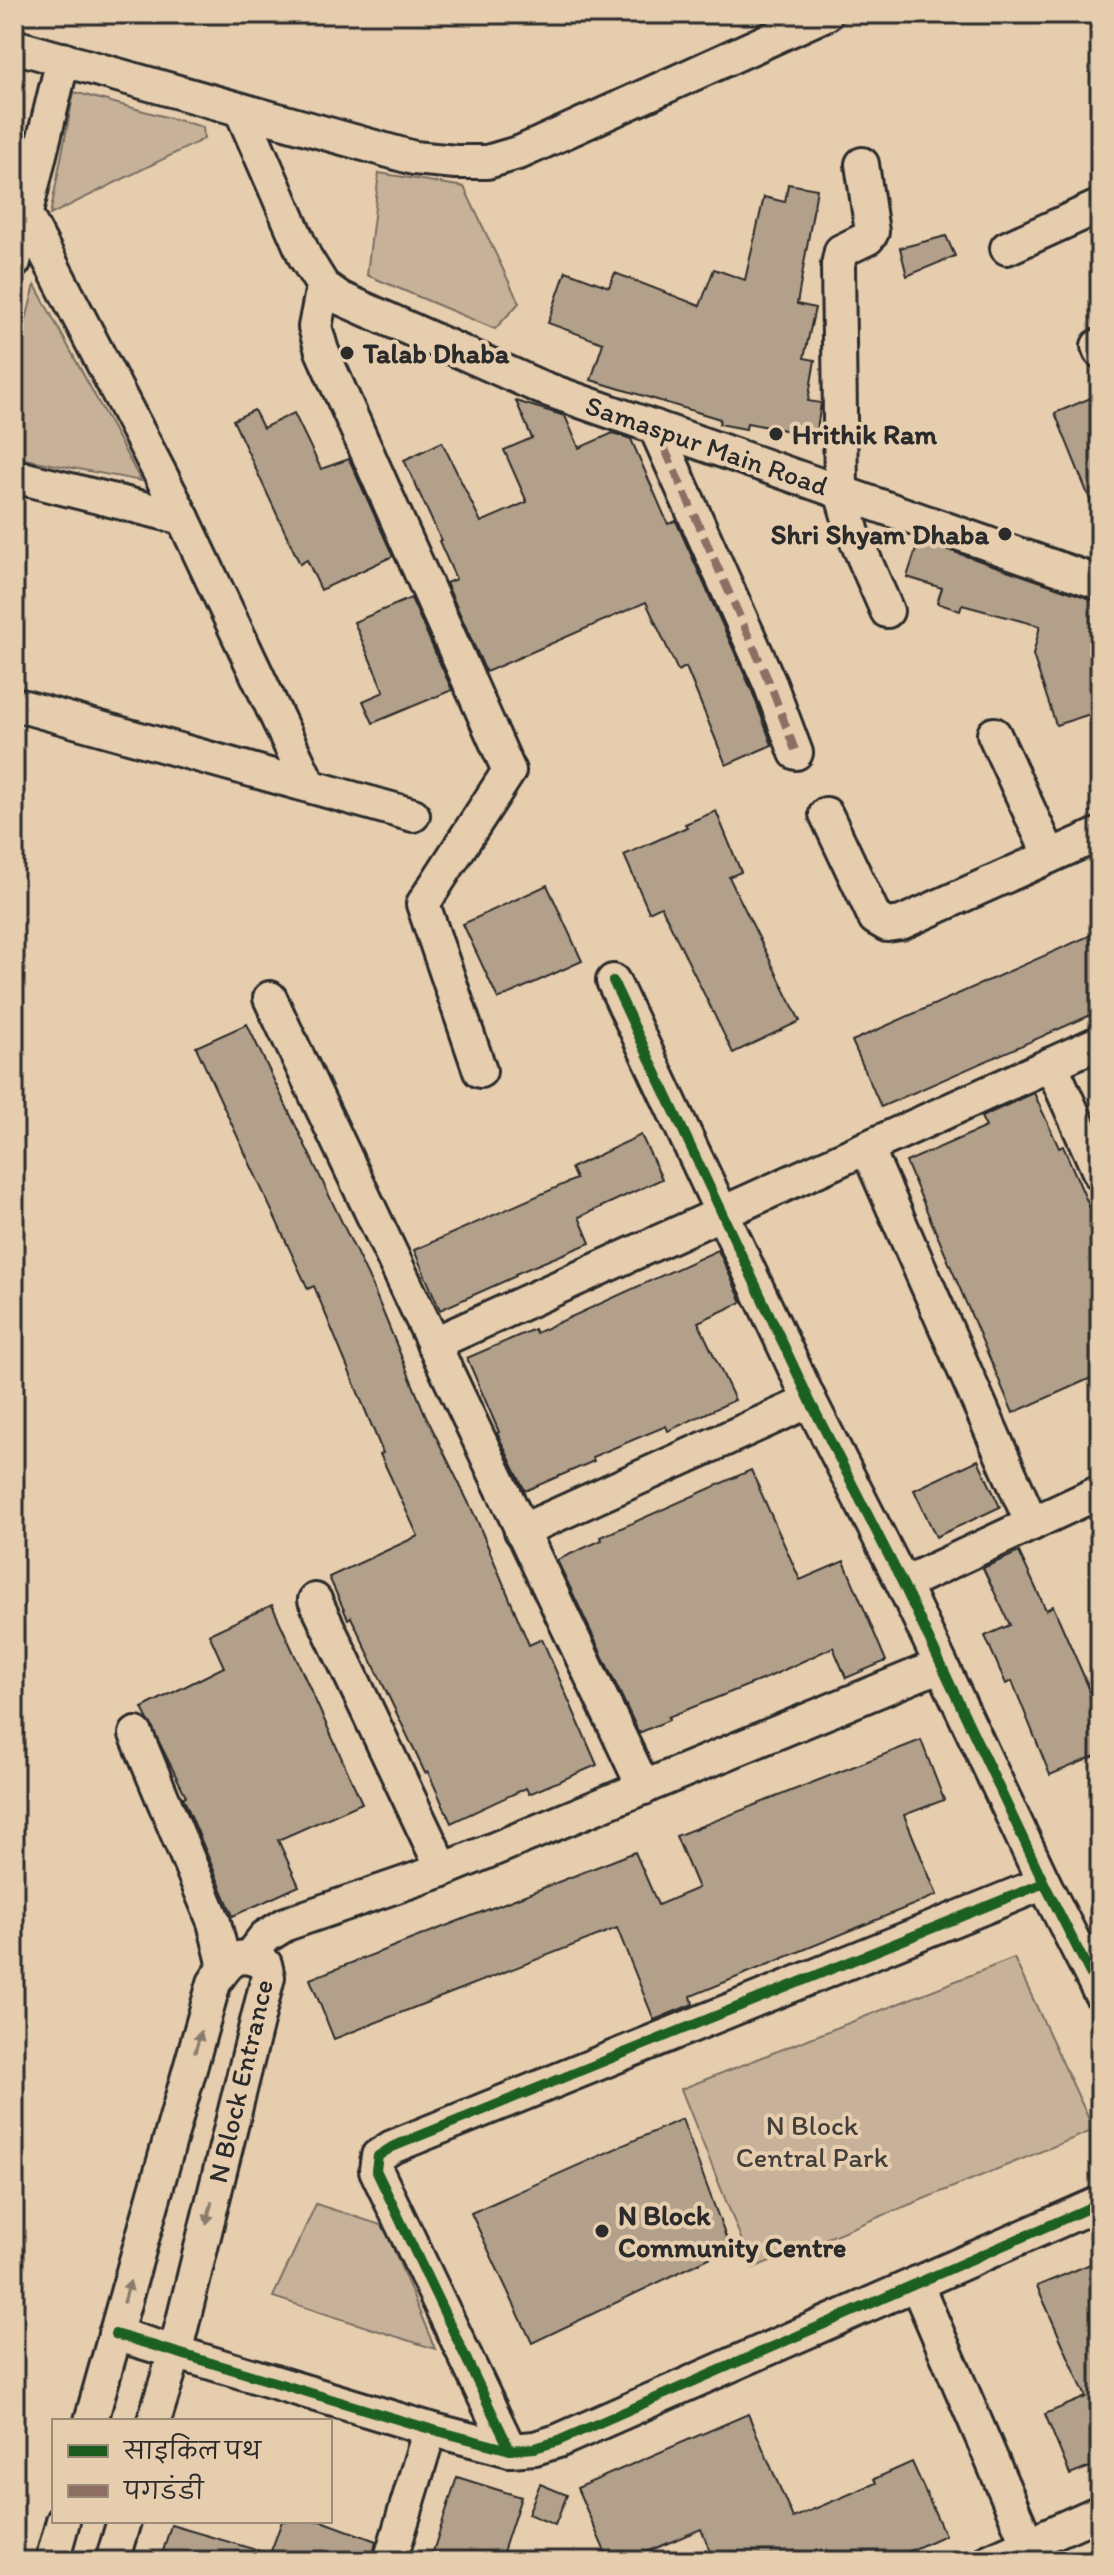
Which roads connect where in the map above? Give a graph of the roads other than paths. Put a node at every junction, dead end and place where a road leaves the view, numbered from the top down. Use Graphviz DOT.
graph roads {
  1 [pos="826,14"];
  2 [pos="14,46"];
  3 [pos="63,59"];
  4 [pos="241,110"];
  5 [pos="862,164"];
  6 [pos="1100,206"];
  7 [pos="26,215"];
  8 [pos="1007,248"];
  9 [pos="14,262"];
  10 [pos="323,286"];
  11 [pos="655,427"];
  12 [pos="14,476"];
  13 [pos="841,492"];
  14 [pos="183,518"];
  15 [pos="1100,583"];
  16 [pos="887,611"];
  17 [pos="14,704"];
  18 [pos="994,734"];
  19 [pos="796,753"];
  20 [pos="309,785"];
  21 [pos="826,814"];
  22 [pos="413,815"];
  23 [pos="1100,834"];
  24 [pos="1050,856"];
  25 [pos="613,981"];
  26 [pos="270,998"];
  27 [pos="1100,1042"];
  28 [pos="1051,1064"];
  29 [pos="480,1071"];
  30 [pos="867,1148"];
  31 [pos="1100,1174"];
  32 [pos="722,1213"];
  33 [pos="433,1344"];
  34 [pos="810,1401"];
  35 [pos="1100,1492"];
  36 [pos="1032,1524"];
  37 [pos="521,1531"];
  38 [pos="903,1584"];
  39 [pos="315,1600"];
  40 [pos="941,1665"];
  41 [pos="136,1734"];
  42 [pos="644,1788"];
  43 [pos="443,1870"];
  44 [pos="1044,1883"];
  45 [pos="237,1962"];
  46 [pos="1100,1993"];
  47 [pos="1100,2203"];
  48 [pos="916,2283"];
  49 [pos="115,2334"];
  50 [pos="175,2353"];
  51 [pos="92,2419"];
  52 [pos="155,2419"];
  53 [pos="430,2429"];
  54 [pos="510,2450"];
  55 [pos="1100,2512"];
  56 [pos="62,2523"];
  57 [pos="123,2523"];
  58 [pos="1031,2552"];
  59 [pos="52,2561"];
  60 [pos="112,2561"];
  61 [pos="390,2561"];
  62 [pos="989,2561"];
  1 -- 4 [label="street"];
  2 -- 3 [label="street"];
  3 -- 4 [label="street"];
  3 -- 7 [label="street"];
  4 -- 10 [label="street"];
  5 -- 13 [label="street"];
  6 -- 8 [label="street"];
  7 -- 9 [label="street"];
  7 -- 14 [label="street"];
  10 -- 11 [label="street, Samaspur Main Road"];
  10 -- 29 [label="street"];
  11 -- 13 [label="street, Samaspur Main Road"];
  11 -- 19 [label="street"];
  12 -- 14 [label="street"];
  13 -- 15 [label="street, Samaspur Main Road"];
  13 -- 16 [label="street"];
  14 -- 20 [label="street"];
  17 -- 20 [label="street"];
  18 -- 24 [label="street"];
  20 -- 22 [label="street"];
  21 -- 24 [label="street"];
  23 -- 24 [label="street"];
  25 -- 32 [label="street"];
  26 -- 33 [label="street"];
  27 -- 28 [label="street"];
  28 -- 30 [label="street"];
  28 -- 31 [label="street"];
  30 -- 32 [label="street"];
  30 -- 36 [label="street"];
  32 -- 33 [label="street"];
  32 -- 34 [label="street"];
  33 -- 37 [label="street"];
  34 -- 37 [label="street"];
  34 -- 38 [label="street"];
  35 -- 36 [label="street"];
  36 -- 38 [label="street"];
  37 -- 42 [label="street"];
  38 -- 40 [label="street"];
  39 -- 43 [label="street"];
  40 -- 42 [label="street"];
  40 -- 44 [label="street"];
  41 -- 45 [label="street"];
  42 -- 43 [label="street"];
  43 -- 45 [label="street"];
  44 -- 46 [label="street"];
  44 -- 54 [label="street"];
  49 -- 45 [label="street, N Block Entrance, one-way"];
  45 -- 50 [label="street, N Block Entrance, one-way"];
  47 -- 48 [label="street"];
  48 -- 54 [label="street"];
  48 -- 58 [label="street"];
  49 -- 50 [label="street"];
  49 -- 51 [label="street, N Block Entrance"];
  50 -- 52 [label="street, N Block Entrance"];
  50 -- 53 [label="street"];
  53 -- 54 [label="street"];
  53 -- 61 [label="street"];
  55 -- 58 [label="street"];
  56 -- 59 [label="street"];
  57 -- 60 [label="street"];
  58 -- 62 [label="street"];
}
